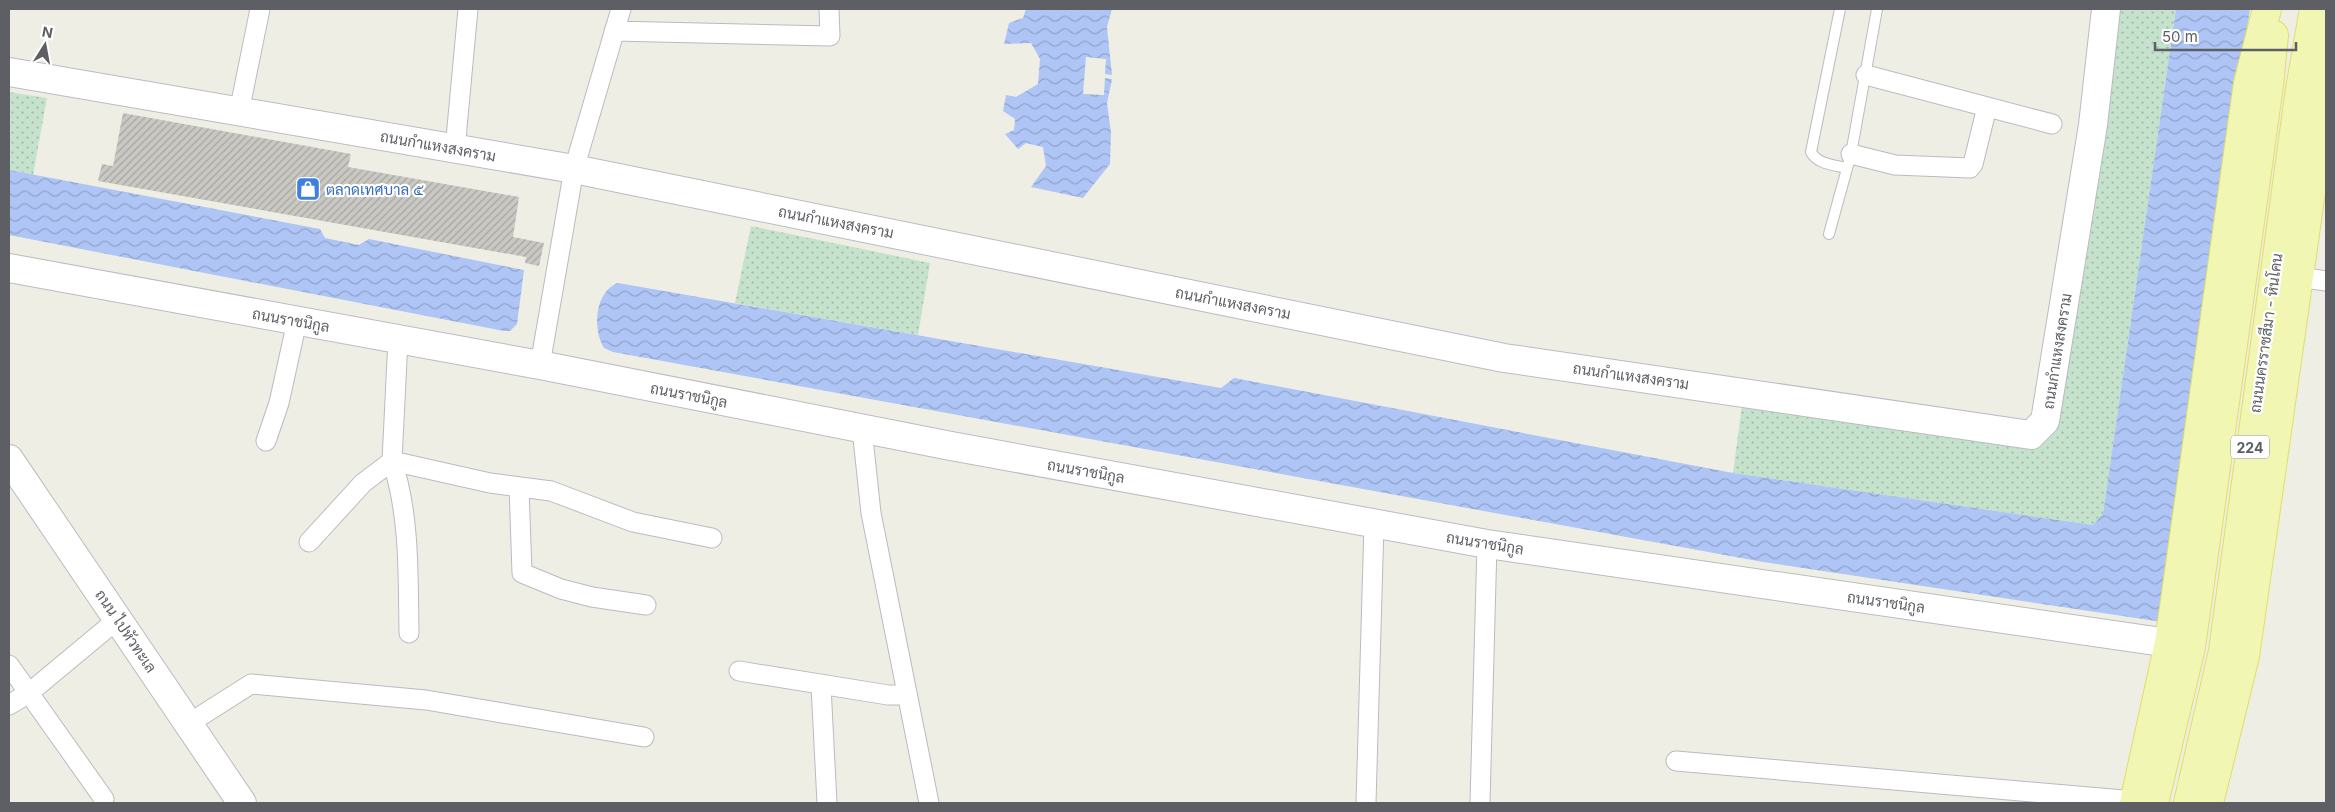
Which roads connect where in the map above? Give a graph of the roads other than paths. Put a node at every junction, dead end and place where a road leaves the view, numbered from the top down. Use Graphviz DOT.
graph roads {
  1 [pos="260,9"];
  2 [pos="468,9"];
  3 [pos="621,9"];
  4 [pos="829,9"];
  5 [pos="1840,9"];
  6 [pos="1877,9"];
  7 [pos="2106,9"];
  8 [pos="2267,9"];
  9 [pos="2276,9"];
  10 [pos="2314,9"];
  11 [pos="2324,9"];
  12 [pos="614,31"];
  13 [pos="9,72"];
  14 [pos="1866,76"];
  15 [pos="1987,107"];
  16 [pos="239,112"];
  17 [pos="2052,124"];
  18 [pos="455,149"];
  19 [pos="1849,161"];
  20 [pos="574,169"];
  21 [pos="1829,234"];
  22 [pos="9,268"];
  23 [pos="2300,278"];
  24 [pos="2326,281"];
  25 [pos="297,321"];
  26 [pos="398,339"];
  27 [pos="540,365"];
  28 [pos="862,429"];
  29 [pos="266,441"];
  30 [pos="9,459"];
  31 [pos="392,461"];
  32 [pos="519,487"];
  33 [pos="1374,524"];
  34 [pos="712,538"];
  35 [pos="309,542"];
  36 [pos="1487,544"];
  37 [pos="646,605"];
  38 [pos="118,619"];
  39 [pos="409,632"];
  40 [pos="2169,643"];
  41 [pos="9,665"];
  42 [pos="739,671"];
  43 [pos="821,686"];
  44 [pos="29,693"];
  45 [pos="907,695"];
  46 [pos="9,705"];
  47 [pos="188,724"];
  48 [pos="644,737"];
  49 [pos="1676,761"];
  50 [pos="104,799"];
  51 [pos="242,803"];
  52 [pos="827,803"];
  53 [pos="929,803"];
  54 [pos="1366,803"];
  55 [pos="1480,803"];
  56 [pos="2141,803"];
  57 [pos="2188,803"];
  58 [pos="2209,803"];
  1 -- 16 [label="street"];
  2 -- 18 [label="street"];
  3 -- 12 [label="street"];
  4 -- 12 [label="street"];
  5 -- 19 [label="lane"];
  6 -- 14 [label="lane"];
  7 -- 20 [label="street, ถนนกำแหงสงคราม"];
  8 -- 40 [label="main road"];
  9 -- 56 [label="main road"];
  10 -- 57 [label="main road, ถนนนครราชสีมา - หินโคน / 224"];
  11 -- 23 [label="main road"];
  12 -- 20 [label="street"];
  13 -- 16 [label="street, ถนนกำแหงสงคราม"];
  14 -- 15 [label="street"];
  14 -- 19 [label="lane"];
  15 -- 17 [label="street"];
  15 -- 19 [label="street"];
  16 -- 18 [label="street, ถนนกำแหงสงคราม"];
  18 -- 20 [label="street, ถนนกำแหงสงคราม"];
  19 -- 21 [label="lane"];
  20 -- 27 [label="street"];
  22 -- 25 [label="street, ถนนราชนิกูล"];
  23 -- 24 [label="street"];
  23 -- 58 [label="main road"];
  25 -- 26 [label="street, ถนนราชนิกูล"];
  25 -- 29 [label="street"];
  26 -- 27 [label="street, ถนนราชนิกูล"];
  26 -- 31 [label="street"];
  27 -- 28 [label="street, ถนนราชนิกูล"];
  28 -- 33 [label="street, ถนนราชนิกูล"];
  28 -- 45 [label="street"];
  30 -- 38 [label="street, ถนน ไปหัวทะเล"];
  31 -- 32 [label="street"];
  31 -- 35 [label="street"];
  31 -- 39 [label="street"];
  32 -- 34 [label="street"];
  32 -- 37 [label="street"];
  33 -- 36 [label="street, ถนนราชนิกูล"];
  33 -- 54 [label="street"];
  36 -- 40 [label="street, ถนนราชนิกูล"];
  36 -- 55 [label="street"];
  38 -- 44 [label="street"];
  38 -- 47 [label="street, ถนน ไปหัวทะเล"];
  40 -- 56 [label="main road"];
  41 -- 44 [label="street"];
  42 -- 43 [label="street"];
  43 -- 45 [label="street"];
  43 -- 52 [label="street"];
  44 -- 46 [label="street"];
  44 -- 50 [label="street"];
  45 -- 53 [label="street"];
  47 -- 48 [label="street"];
  47 -- 51 [label="street, ถนน ไปหัวทะเล"];
  49 -- 56 [label="street"];
}
